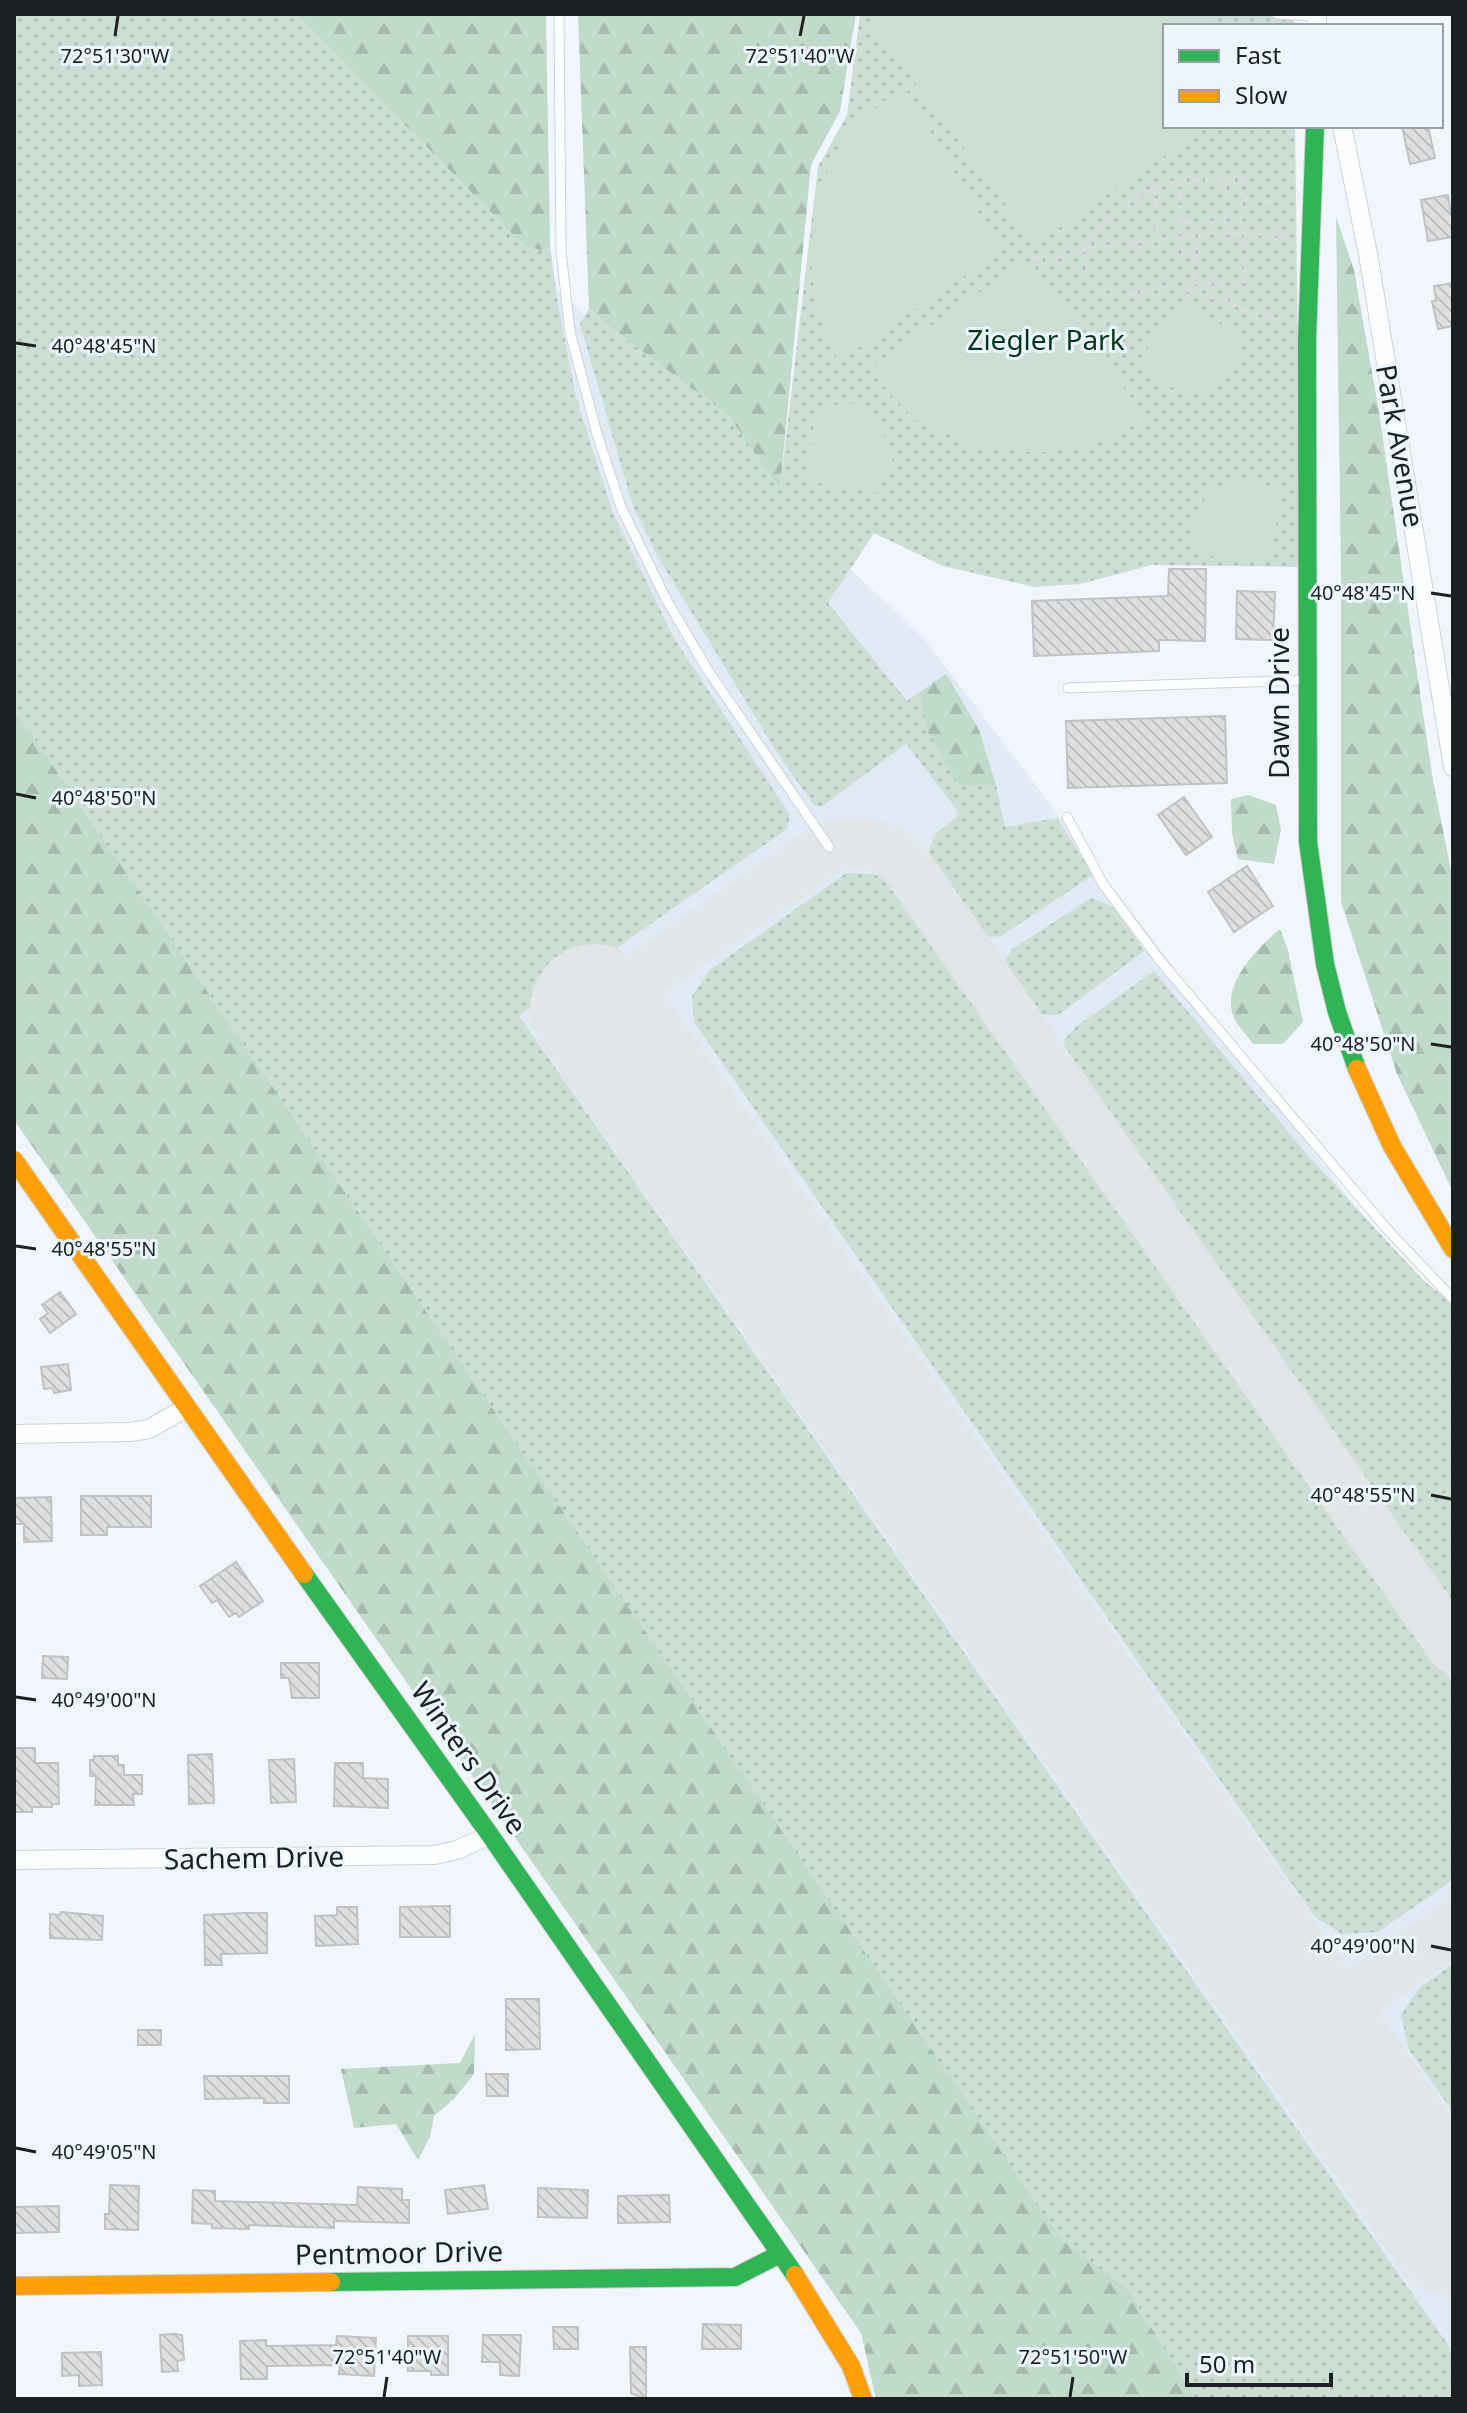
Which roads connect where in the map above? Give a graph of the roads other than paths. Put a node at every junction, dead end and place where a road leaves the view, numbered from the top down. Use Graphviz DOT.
graph roads {
  1 [pos="559,14"];
  2 [pos="1277,14"];
  3 [pos="1317,19"];
  4 [pos="1315,128"];
  5 [pos="1342,128"];
  6 [pos="1307,680"];
  7 [pos="1068,688"];
  8 [pos="1453,767"];
  9 [pos="1067,817"];
  10 [pos="829,847"];
  11 [pos="14,1160"];
  12 [pos="1453,1249"];
  13 [pos="1453,1299"];
  14 [pos="186,1408"];
  15 [pos="14,1434"];
  16 [pos="490,1835"];
  17 [pos="14,1860"];
  18 [pos="780,2254"];
  19 [pos="14,2286"];
  20 [pos="863,2399"];
  1 -- 10 [label="lane"];
  2 -- 3 [label="lane"];
  4 -- 6 [label="street, Dawn Drive"];
  5 -- 8 [label="street, Park Avenue"];
  6 -- 7 [label="lane"];
  6 -- 12 [label="street, Dawn Drive"];
  9 -- 13 [label="lane"];
  11 -- 14 [label="street, Winters Drive"];
  14 -- 15 [label="street"];
  14 -- 16 [label="street, Winters Drive"];
  16 -- 17 [label="street, Sachem Drive"];
  16 -- 18 [label="street, Winters Drive"];
  18 -- 19 [label="street, Pentmoor Drive"];
  18 -- 20 [label="street, Winters Drive"];
}
